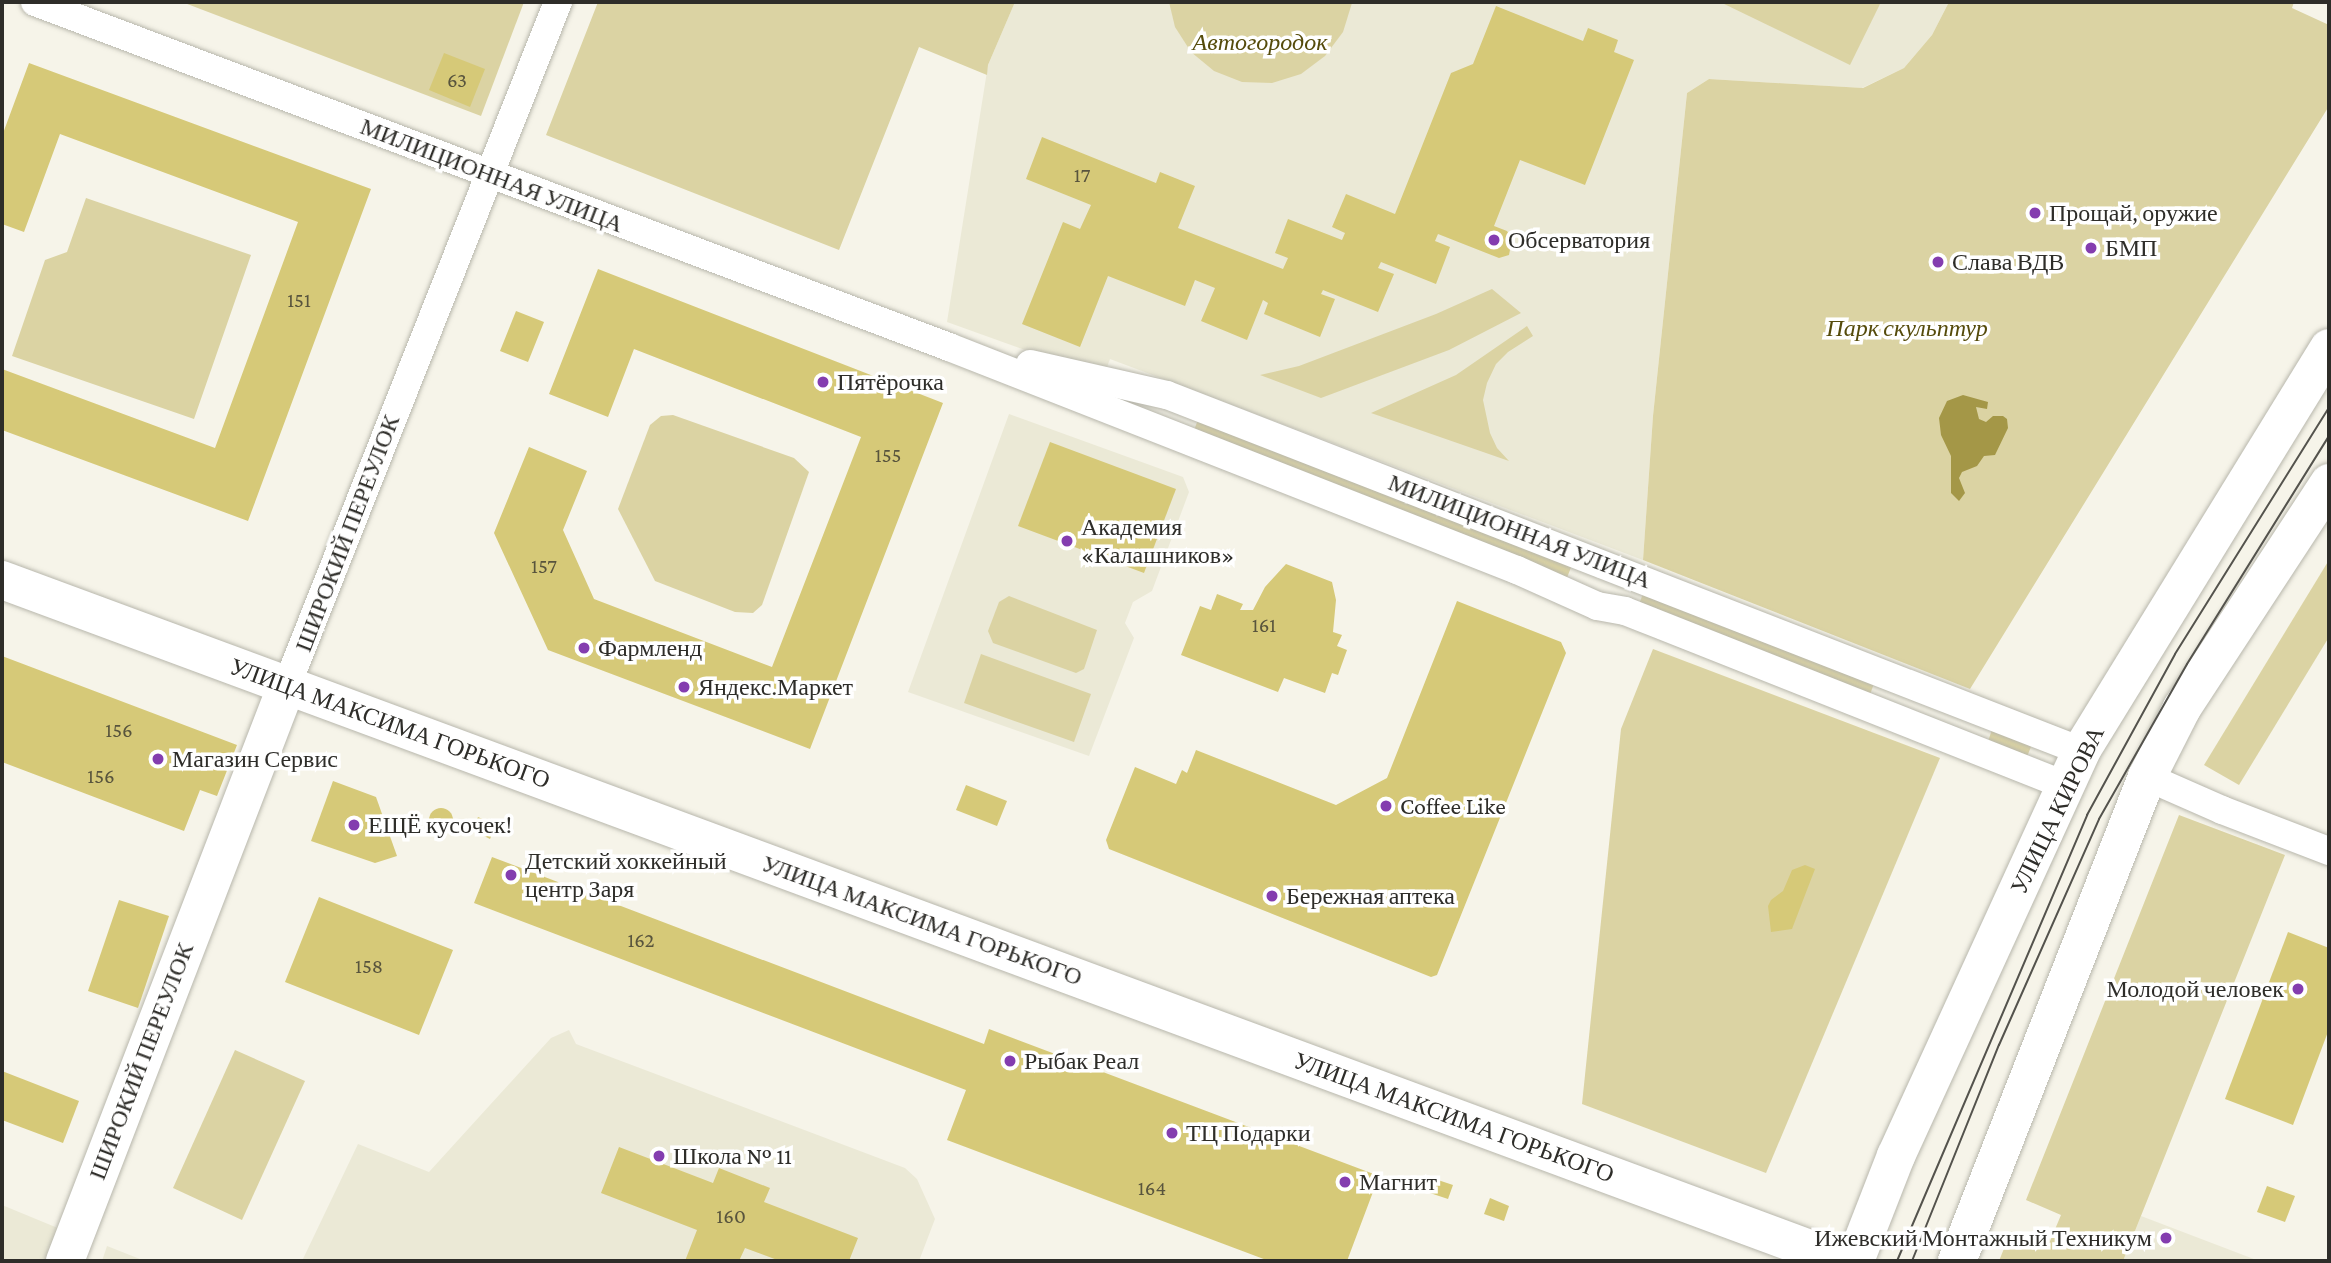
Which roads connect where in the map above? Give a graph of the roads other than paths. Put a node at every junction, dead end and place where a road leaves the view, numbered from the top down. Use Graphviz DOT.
graph roads {
  1 [pos="35,2"];
  2 [pos="558,2"];
  3 [pos="488,174"];
  4 [pos="949,346"];
  5 [pos="2329,348"];
  6 [pos="2329,483"];
  7 [pos="2,580"];
  8 [pos="288,685"];
  9 [pos="2081,751"];
  10 [pos="2147,777"];
  11 [pos="2065,785"];
  12 [pos="2329,850"];
  13 [pos="65,1261"];
  14 [pos="1842,1261"];
  15 [pos="1855,1261"];
  16 [pos="1957,1261"];
  1 -- 3 [label="street, МИЛИЦИОННАЯ УЛИЦА"];
  2 -- 3 [label="street, ШИРОКИЙ ПЕРЕУЛОК"];
  3 -- 4 [label="street, МИЛИЦИОННАЯ УЛИЦА"];
  3 -- 8 [label="street, ШИРОКИЙ ПЕРЕУЛОК"];
  4 -- 9 [label="street, МИЛИЦИОННАЯ УЛИЦА"];
  4 -- 11 [label="street, МИЛИЦИОННАЯ УЛИЦА"];
  5 -- 9 [label="main road, УЛИЦА КИРОВА"];
  6 -- 10 [label="main road"];
  7 -- 8 [label="main road, УЛИЦА МАКСИМА ГОРЬКОГО"];
  8 -- 13 [label="main road, ШИРОКИЙ ПЕРЕУЛОК"];
  8 -- 14 [label="main road, УЛИЦА МАКСИМА ГОРЬКОГО"];
  9 -- 11 [label="main road, УЛИЦА КИРОВА"];
  10 -- 12 [label="street"];
  10 -- 16 [label="main road"];
  11 -- 15 [label="main road, УЛИЦА КИРОВА"];
}
